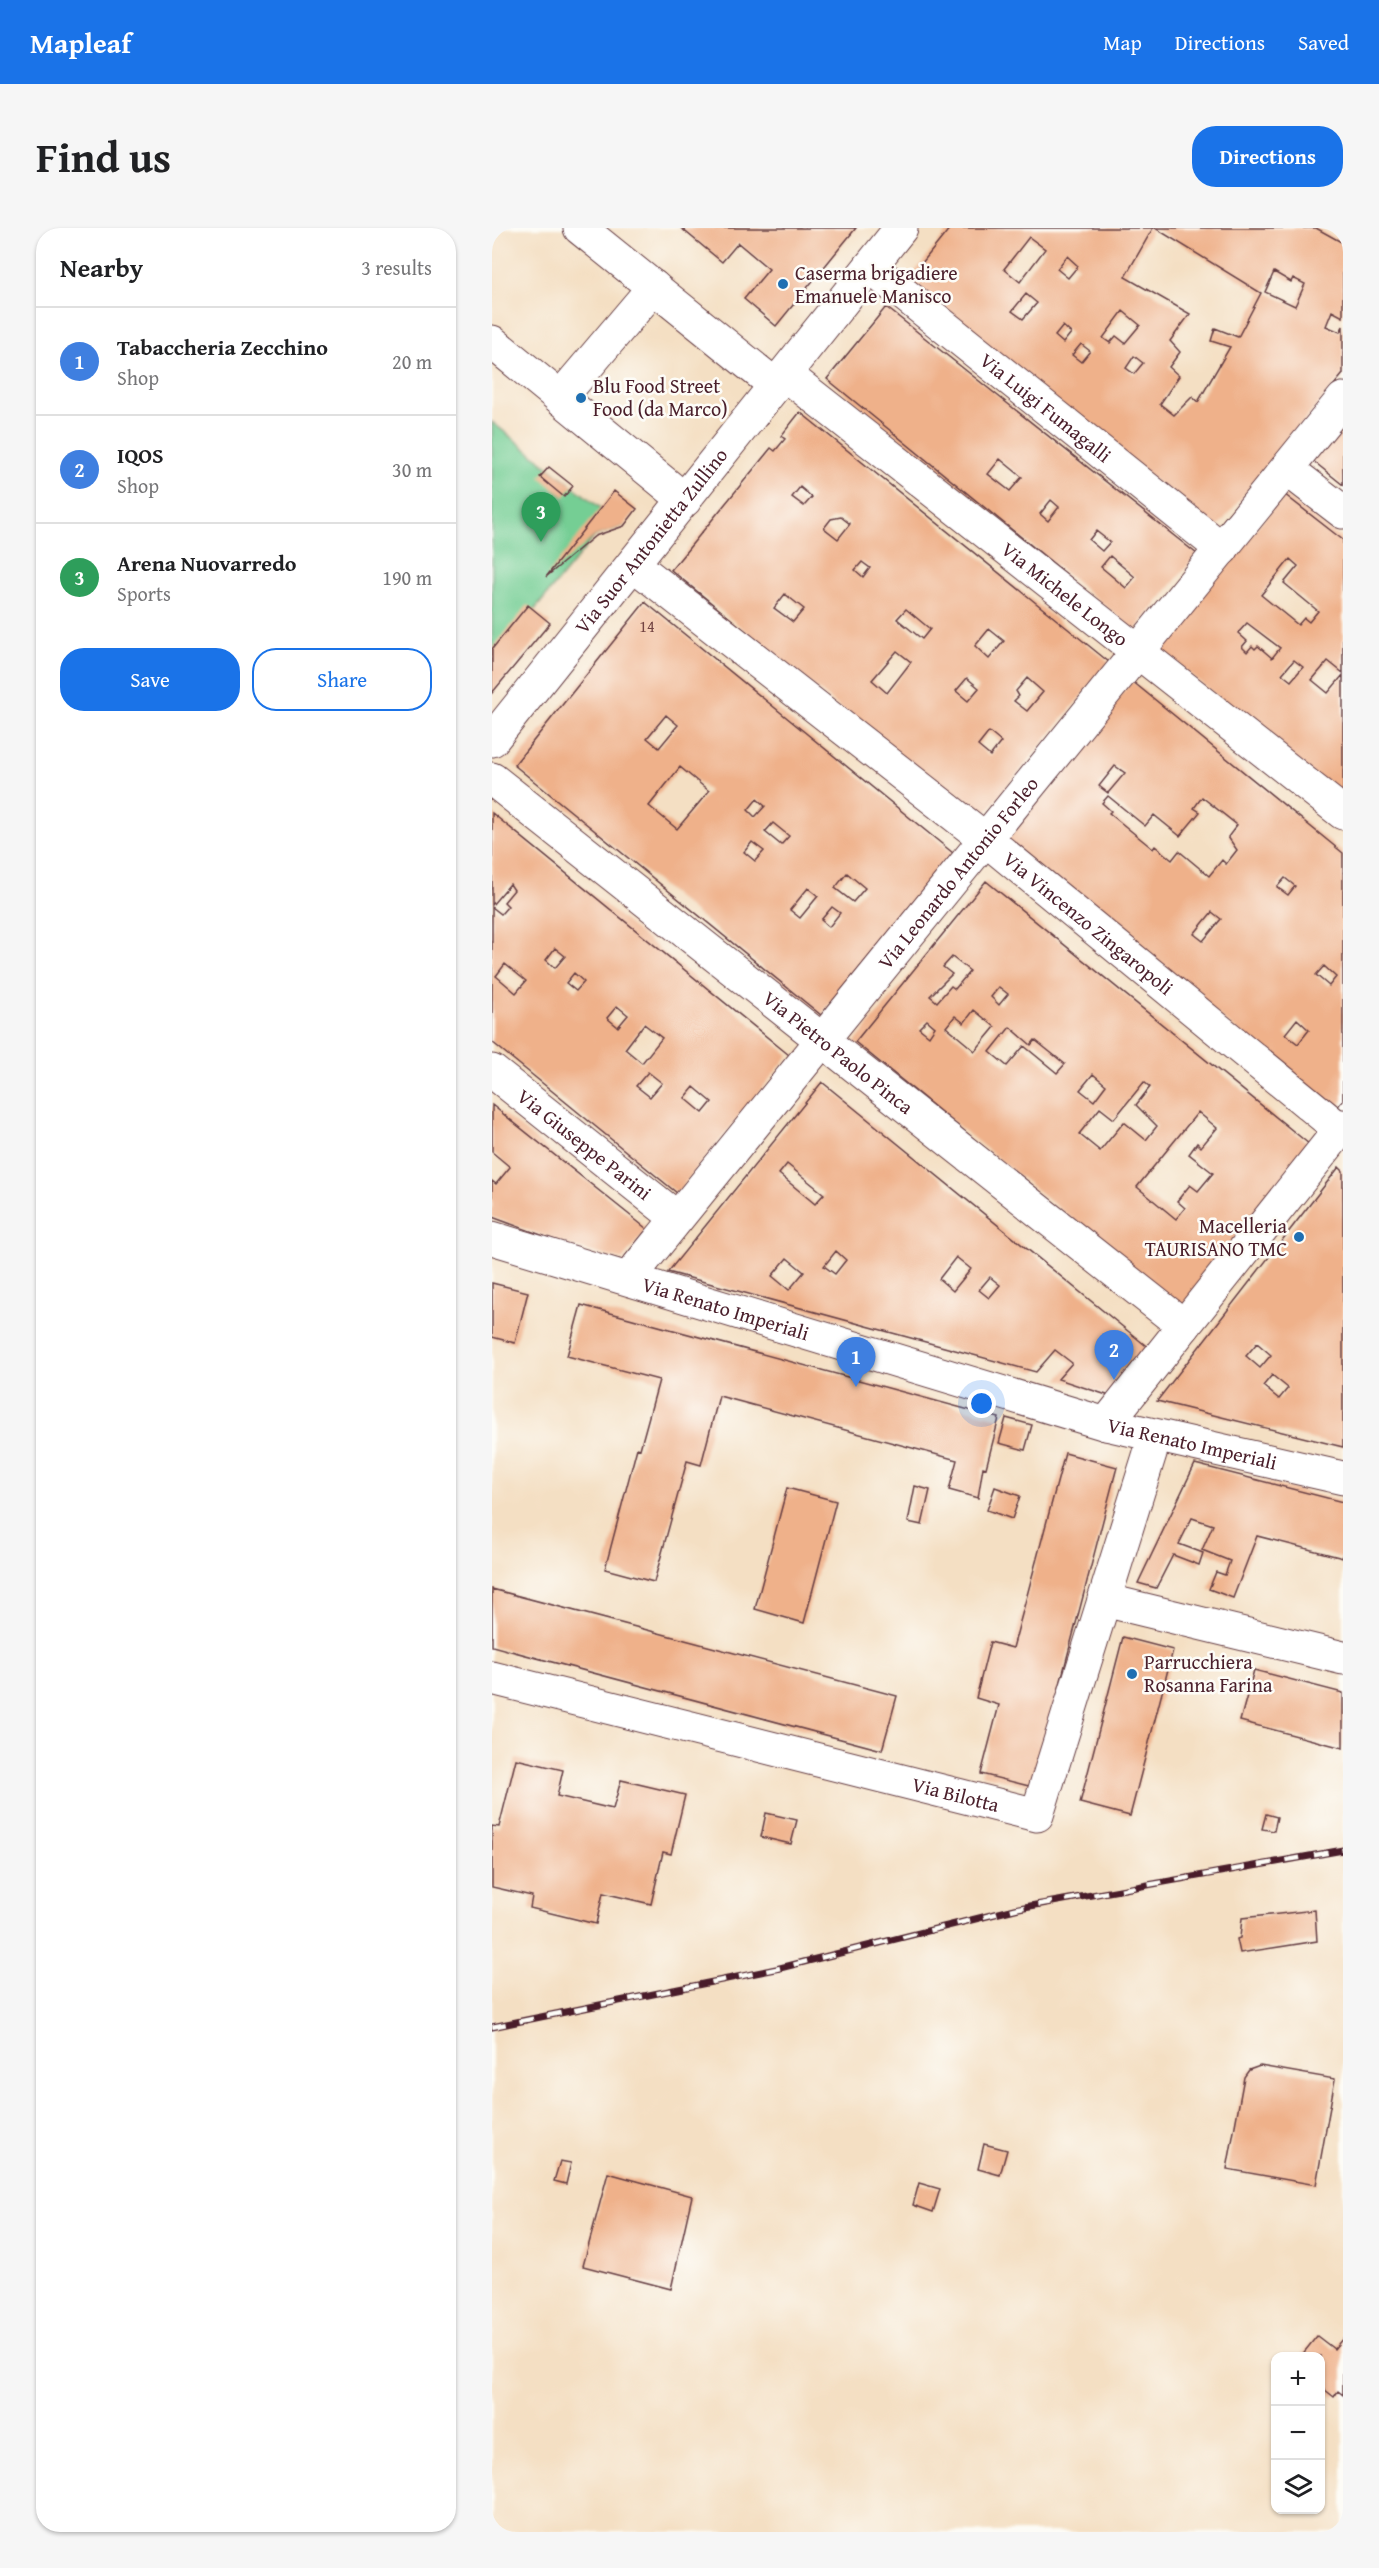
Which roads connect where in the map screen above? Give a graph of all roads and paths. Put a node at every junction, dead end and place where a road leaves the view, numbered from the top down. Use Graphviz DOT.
graph roads {
  1 [pos="580,228"];
  2 [pos="901,228"];
  3 [pos="870,267"];
  4 [pos="654,287"];
  5 [pos="492,342"];
  6 [pos="780,380"];
  7 [pos="560,398"];
  8 [pos="1343,399"];
  9 [pos="1287,469"];
  10 [pos="685,500"];
  11 [pos="1343,512"];
  12 [pos="1222,549"];
  13 [pos="633,564"];
  14 [pos="1139,652"];
  15 [pos="492,740"];
  16 [pos="492,779"];
  17 [pos="1343,813"];
  18 [pos="984,838"];
  19 [pos="824,1039"];
  20 [pos="492,1071"];
  21 [pos="1342,1129"];
  22 [pos="677,1218"];
  23 [pos="492,1238"];
  24 [pos="629,1278"];
  25 [pos="1184,1326"];
  26 [pos="1106,1424"];
  27 [pos="1155,1437"];
  28 [pos="1343,1478"];
  29 [pos="1104,1600"];
  30 [pos="1343,1658"];
  31 [pos="492,1678"];
  1 -- 4 [label="street, Via Michele Longo"];
  2 -- 3 [label="street, Via Suor Antonietta Zullino"];
  3 -- 6 [label="street, Via Suor Antonietta Zullino"];
  3 -- 12 [label="street, Via Luigi Fumagalli"];
  4 -- 6 [label="street, Via Michele Longo"];
  4 -- 7 [label="street"];
  5 -- 7 [label="street"];
  6 -- 10 [label="street, Via Suor Antonietta Zullino"];
  6 -- 14 [label="street, Via Michele Longo"];
  7 -- 10 [label="street"];
  8 -- 9 [label="street, Via Leonardo Antonio Forleo"];
  9 -- 11 [label="street"];
  9 -- 12 [label="street, Via Leonardo Antonio Forleo"];
  10 -- 13 [label="street, Via Suor Antonietta Zullino"];
  12 -- 14 [label="street, Via Leonardo Antonio Forleo"];
  13 -- 15 [label="street, Via Suor Antonietta Zullino"];
  13 -- 18 [label="street, Via Vincenzo Zingaropoli"];
  14 -- 17 [label="street, Via Michele Longo"];
  14 -- 18 [label="street, Via Leonardo Antonio Forleo"];
  16 -- 19 [label="street, Via Pietro Paolo Pinca"];
  18 -- 19 [label="street, Via Leonardo Antonio Forleo"];
  18 -- 21 [label="street, Via Vincenzo Zingaropoli"];
  19 -- 22 [label="street, Via Leonardo Antonio Forleo"];
  19 -- 25 [label="street, Via Pietro Paolo Pinca"];
  20 -- 22 [label="street, Via Giuseppe Parini"];
  21 -- 25 [label="street"];
  22 -- 24 [label="street, Via Leonardo Antonio Forleo"];
  23 -- 24 [label="street, Via Renato Imperiali"];
  24 -- 26 [label="street, Via Renato Imperiali"];
  25 -- 26 [label="street"];
  26 -- 27 [label="street, Via Renato Imperiali"];
  27 -- 28 [label="street, Via Renato Imperiali"];
  27 -- 29 [label="street, Via Bilotta"];
  29 -- 30 [label="street"];
  29 -- 31 [label="street, Via Bilotta"];
}
